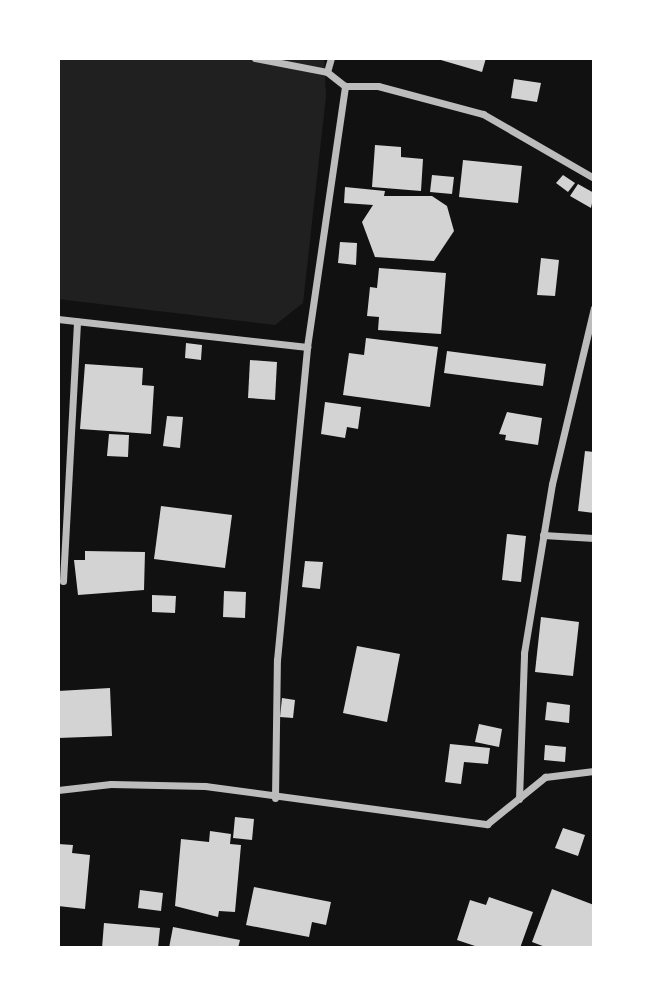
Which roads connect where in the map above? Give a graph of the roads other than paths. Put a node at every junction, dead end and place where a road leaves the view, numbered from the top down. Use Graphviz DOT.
graph roads {
  1 [pos="255,58"];
  2 [pos="331,58"];
  3 [pos="327,72"];
  4 [pos="345,86"];
  5 [pos="594,177"];
  6 [pos="594,308"];
  7 [pos="58,319"];
  8 [pos="77,321"];
  9 [pos="307,346"];
  10 [pos="543,535"];
  11 [pos="594,538"];
  12 [pos="63,581"];
  13 [pos="594,771"];
  14 [pos="58,790"];
  15 [pos="275,798"];
  16 [pos="519,799"];
  1 -- 3 [label="street"];
  2 -- 3 [label="street"];
  3 -- 4 [label="street"];
  4 -- 5 [label="street"];
  4 -- 9 [label="street"];
  6 -- 10 [label="street"];
  7 -- 8 [label="street"];
  8 -- 9 [label="street"];
  8 -- 12 [label="street"];
  9 -- 15 [label="street"];
  10 -- 11 [label="street"];
  10 -- 16 [label="street"];
  13 -- 16 [label="street"];
  14 -- 15 [label="street"];
  15 -- 16 [label="street"];
}
